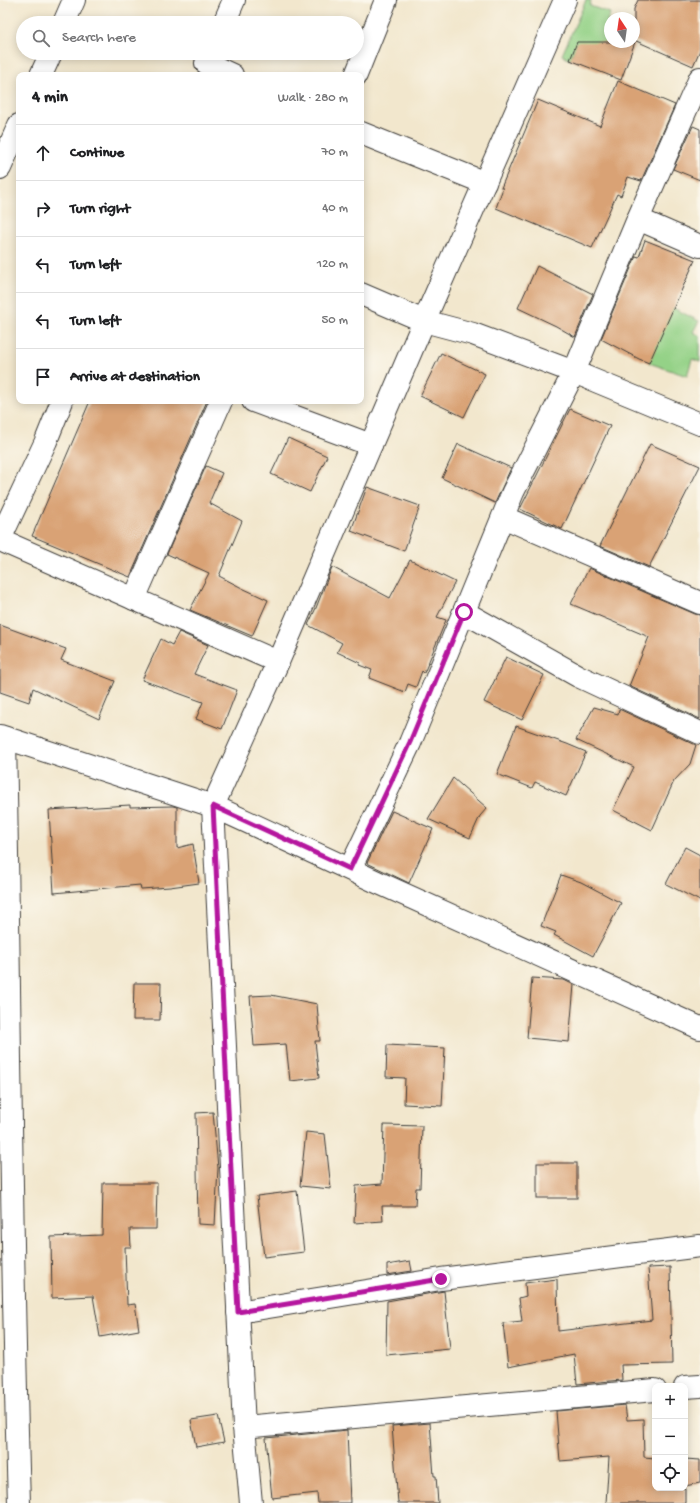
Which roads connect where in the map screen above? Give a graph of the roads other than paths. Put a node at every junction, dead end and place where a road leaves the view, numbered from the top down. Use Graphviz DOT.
graph roads {
  1 [pos="74,0"];
  2 [pos="234,0"];
  3 [pos="386,0"];
  4 [pos="565,0"];
  5 [pos="67,16"];
  6 [pos="227,16"];
  7 [pos="364,55"];
  8 [pos="48,60"];
  9 [pos="362,60"];
  10 [pos="205,64"];
  11 [pos="42,72"];
  12 [pos="225,72"];
  13 [pos="357,72"];
  14 [pos="700,78"];
  15 [pos="694,112"];
  16 [pos="16,132"];
  17 [pos="364,135"];
  18 [pos="10,145"];
  19 [pos="0,168"];
  20 [pos="485,183"];
  21 [pos="638,219"];
  22 [pos="700,246"];
  23 [pos="364,295"];
  24 [pos="424,321"];
  25 [pos="574,372"];
  26 [pos="61,404"];
  27 [pos="220,404"];
  28 [pos="260,404"];
  29 [pos="700,424"];
  30 [pos="371,445"];
  31 [pos="503,517"];
  32 [pos="0,539"];
  33 [pos="134,599"];
  34 [pos="700,603"];
  35 [pos="464,612"];
  36 [pos="278,662"];
  37 [pos="700,733"];
  38 [pos="2,737"];
  39 [pos="213,806"];
  40 [pos="350,869"];
  41 [pos="5,946"];
  42 [pos="700,1028"];
  43 [pos="700,1246"];
  44 [pos="6,1267"];
  45 [pos="238,1312"];
  46 [pos="700,1386"];
  47 [pos="688,1387"];
  48 [pos="652,1390"];
  49 [pos="244,1426"];
  50 [pos="19,1503"];
  51 [pos="251,1503"];
  1 -- 5 [label="street"];
  2 -- 6 [label="street"];
  3 -- 7 [label="street"];
  4 -- 20 [label="street"];
  8 -- 11 [label="street"];
  9 -- 13 [label="street"];
  10 -- 12 [label="street"];
  14 -- 15 [label="street"];
  15 -- 21 [label="street"];
  16 -- 18 [label="street"];
  17 -- 20 [label="street"];
  18 -- 19 [label="street"];
  20 -- 24 [label="street"];
  21 -- 22 [label="street"];
  21 -- 25 [label="street"];
  23 -- 24 [label="street"];
  24 -- 25 [label="street"];
  24 -- 30 [label="street"];
  25 -- 29 [label="street"];
  25 -- 31 [label="street"];
  26 -- 32 [label="street"];
  27 -- 33 [label="street"];
  28 -- 30 [label="street"];
  30 -- 36 [label="street"];
  31 -- 34 [label="street"];
  31 -- 35 [label="street"];
  32 -- 33 [label="street"];
  33 -- 36 [label="street"];
  35 -- 37 [label="street"];
  35 -- 40 [label="street"];
  36 -- 39 [label="street"];
  38 -- 39 [label="street"];
  38 -- 41 [label="street"];
  39 -- 40 [label="street"];
  39 -- 45 [label="street"];
  40 -- 42 [label="street"];
  41 -- 44 [label="street"];
  43 -- 45 [label="street"];
  44 -- 50 [label="street"];
  45 -- 49 [label="street"];
  46 -- 47 [label="street"];
  48 -- 49 [label="street"];
  49 -- 51 [label="street"];
}
